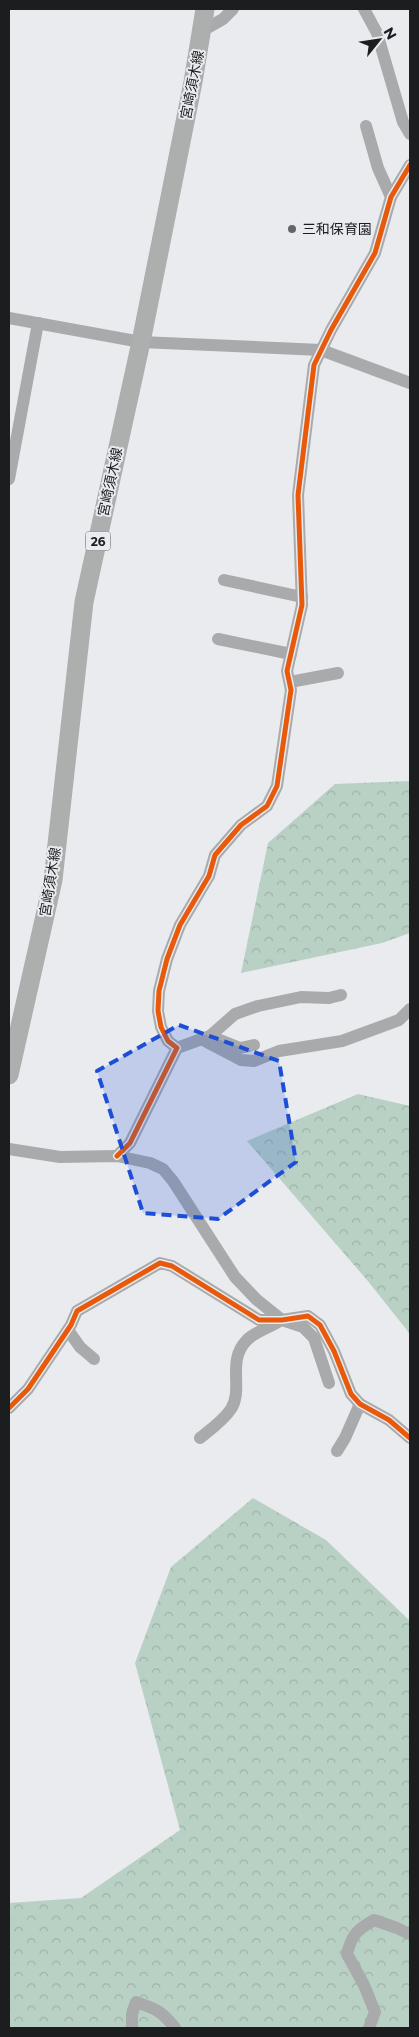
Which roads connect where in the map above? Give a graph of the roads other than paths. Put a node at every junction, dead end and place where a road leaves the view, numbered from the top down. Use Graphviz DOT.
graph roads {
  1 [pos="204,9"];
  2 [pos="233,9"];
  3 [pos="364,9"];
  4 [pos="202,31"];
  5 [pos="366,126"];
  6 [pos="410,134"];
  7 [pos="410,165"];
  8 [pos="391,197"];
  9 [pos="9,318"];
  10 [pos="38,324"];
  11 [pos="141,342"];
  12 [pos="321,350"];
  13 [pos="410,383"];
  14 [pos="9,479"];
  15 [pos="224,580"];
  16 [pos="302,597"];
  17 [pos="218,639"];
  18 [pos="291,654"];
  19 [pos="338,674"];
  20 [pos="290,682"];
  21 [pos="341,995"];
  22 [pos="410,1009"];
  23 [pos="206,1037"];
  24 [pos="254,1046"];
  25 [pos="177,1048"];
  26 [pos="9,1075"];
  27 [pos="9,1149"];
  28 [pos="116,1156"];
  29 [pos="282,1320"];
  30 [pos="68,1330"];
  31 [pos="94,1360"];
  32 [pos="329,1383"];
  33 [pos="360,1404"];
  34 [pos="9,1408"];
  35 [pos="200,1438"];
  36 [pos="410,1438"];
  37 [pos="337,1451"];
  38 [pos="410,1932"];
  39 [pos="132,2028"];
  40 [pos="176,2028"];
  41 [pos="369,2028"];
  1 -- 4 [label="main road, 宮崎須木線 / 26"];
  2 -- 4 [label="street"];
  3 -- 6 [label="street"];
  4 -- 11 [label="main road, 宮崎須木線 / 26"];
  5 -- 8 [label="street"];
  7 -- 8 [label="street"];
  8 -- 12 [label="street"];
  9 -- 10 [label="street"];
  10 -- 11 [label="street"];
  10 -- 14 [label="street"];
  11 -- 12 [label="street"];
  11 -- 26 [label="main road, 宮崎須木線 / 26"];
  12 -- 13 [label="street"];
  12 -- 16 [label="street"];
  15 -- 16 [label="street"];
  16 -- 18 [label="street"];
  17 -- 18 [label="street"];
  18 -- 20 [label="street"];
  19 -- 20 [label="street"];
  20 -- 25 [label="street"];
  21 -- 23 [label="street"];
  22 -- 23 [label="street"];
  23 -- 24 [label="street"];
  23 -- 25 [label="street"];
  25 -- 28 [label="street"];
  27 -- 28 [label="street"];
  28 -- 29 [label="street"];
  29 -- 30 [label="street"];
  29 -- 32 [label="street"];
  29 -- 33 [label="street"];
  29 -- 35 [label="street"];
  30 -- 31 [label="street"];
  30 -- 34 [label="street"];
  33 -- 36 [label="street"];
  33 -- 37 [label="street"];
  38 -- 41 [label="street"];
  39 -- 40 [label="street"];
}
